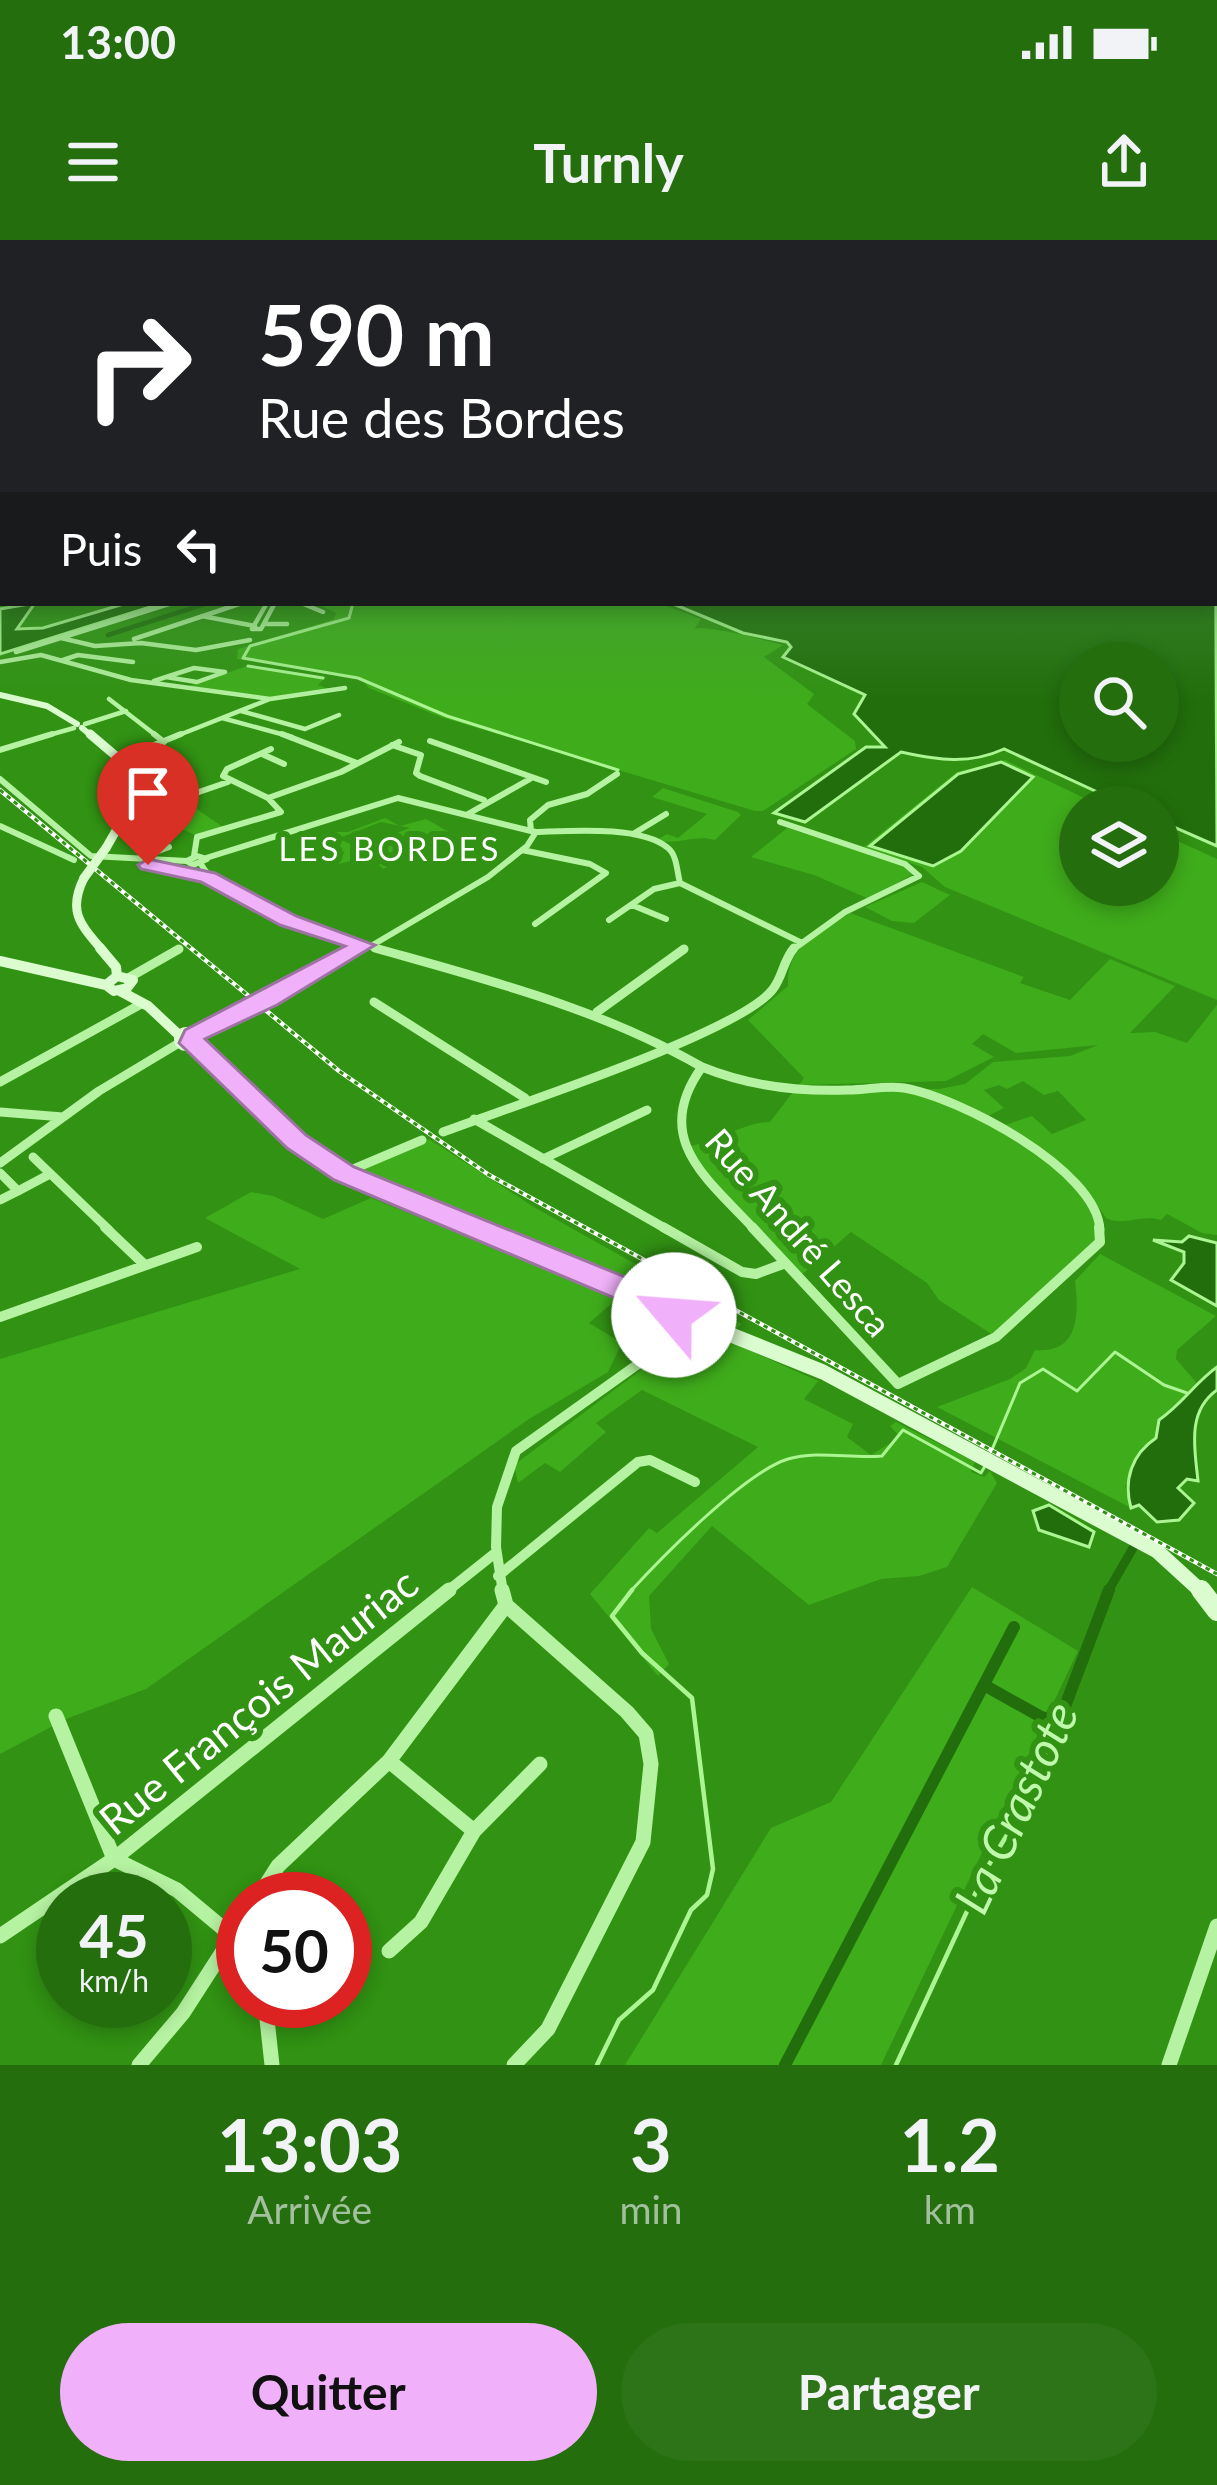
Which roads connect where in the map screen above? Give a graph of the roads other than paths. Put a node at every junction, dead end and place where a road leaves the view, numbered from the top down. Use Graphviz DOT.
graph roads {
  1 [pos="162,606"];
  2 [pos="233,606"];
  3 [pos="270,606"];
  4 [pos="313,606"];
  5 [pos="310,607"];
  6 [pos="323,612"];
  7 [pos="202,616"];
  8 [pos="176,624"];
  9 [pos="286,624"];
  10 [pos="260,625"];
  11 [pos="193,631"];
  12 [pos="61,638"];
  13 [pos="250,640"];
  14 [pos="130,643"];
  15 [pos="72,646"];
  16 [pos="30,648"];
  17 [pos="189,649"];
  18 [pos="51,654"];
  19 [pos="177,655"];
  20 [pos="66,659"];
  21 [pos="0,660"];
  22 [pos="133,662"];
  23 [pos="166,677"];
  24 [pos="148,683"];
  25 [pos="345,688"];
  26 [pos="0,695"];
  27 [pos="109,699"];
  28 [pos="270,699"];
  29 [pos="126,711"];
  30 [pos="241,711"];
  31 [pos="338,715"];
  32 [pos="222,718"];
  33 [pos="80,726"];
  34 [pos="430,741"];
  35 [pos="164,742"];
  36 [pos="442,746"];
  37 [pos="271,749"];
  38 [pos="0,750"];
  39 [pos="262,754"];
  40 [pos="422,755"];
  41 [pos="120,759"];
  42 [pos="357,763"];
  43 [pos="284,764"];
  44 [pos="617,774"];
  45 [pos="0,778"];
  46 [pos="532,778"];
  47 [pos="228,782"];
  48 [pos="546,782"];
  49 [pos="196,793"];
  50 [pos="268,798"];
  51 [pos="484,800"];
  52 [pos="467,814"];
  53 [pos="665,814"];
  54 [pos="780,822"];
  55 [pos="0,826"];
  56 [pos="534,831"];
  57 [pos="633,834"];
  58 [pos="169,847"];
  59 [pos="522,850"];
  60 [pos="74,860"];
  61 [pos="141,860"];
  62 [pos="196,861"];
  63 [pos="181,872"];
  64 [pos="208,878"];
  65 [pos="680,883"];
  66 [pos="632,905"];
  67 [pos="666,919"];
  68 [pos="609,920"];
  69 [pos="535,924"];
  70 [pos="800,942"];
  71 [pos="367,946"];
  72 [pos="178,949"];
  73 [pos="684,949"];
  74 [pos="0,961"];
  75 [pos="120,983"];
  76 [pos="374,1002"];
  77 [pos="143,1003"];
  78 [pos="597,1012"];
  79 [pos="186,1038"];
  80 [pos="668,1044"];
  81 [pos="702,1067"];
  82 [pos="0,1082"];
  83 [pos="525,1098"];
  84 [pos="647,1110"];
  85 [pos="0,1112"];
  86 [pos="63,1118"];
  87 [pos="474,1119"];
  88 [pos="443,1132"];
  89 [pos="422,1140"];
  90 [pos="33,1157"];
  91 [pos="543,1159"];
  92 [pos="0,1163"];
  93 [pos="0,1173"];
  94 [pos="344,1173"];
  95 [pos="50,1174"];
  96 [pos="18,1191"];
  97 [pos="0,1200"];
  98 [pos="197,1247"];
  99 [pos="783,1264"];
  100 [pos="145,1265"];
  101 [pos="0,1317"];
  102 [pos="678,1318"];
  103 [pos="695,1482"];
  104 [pos="494,1554"];
  105 [pos="498,1576"];
  106 [pos="506,1605"];
  107 [pos="1217,1611"];
  108 [pos="56,1716"];
  109 [pos="389,1761"];
  110 [pos="540,1764"];
  111 [pos="474,1831"];
  112 [pos="113,1859"];
  113 [pos="274,1872"];
  114 [pos="216,1923"];
  115 [pos="1217,1926"];
  116 [pos="0,1936"];
  117 [pos="389,1951"];
  118 [pos="216,1972"];
  119 [pos="268,2028"];
  120 [pos="139,2065"];
  121 [pos="272,2065"];
  122 [pos="514,2065"];
  123 [pos="1169,2065"];
  1 -- 12 [label="street"];
  2 -- 7 [label="street"];
  3 -- 10 [label="street"];
  4 -- 5 [label="street"];
  5 -- 6 [label="street"];
  7 -- 8 [label="street"];
  7 -- 10 [label="street"];
  8 -- 11 [label="street"];
  8 -- 14 [label="street"];
  9 -- 10 [label="street"];
  12 -- 14 [label="street"];
  12 -- 16 [label="street"];
  13 -- 17 [label="street"];
  14 -- 17 [label="street"];
  15 -- 18 [label="street"];
  16 -- 18 [label="street"];
  16 -- 21 [label="street"];
  17 -- 19 [label="street"];
  18 -- 20 [label="street"];
  20 -- 21 [label="street"];
  20 -- 22 [label="street"];
  20 -- 24 [label="street"];
  23 -- 23 [label="street"];
  23 -- 24 [label="street"];
  24 -- 28 [label="street"];
  25 -- 28 [label="street"];
  26 -- 33 [label="main road"];
  27 -- 29 [label="street"];
  28 -- 30 [label="street"];
  29 -- 33 [label="street"];
  29 -- 35 [label="street"];
  30 -- 31 [label="street"];
  30 -- 32 [label="street"];
  32 -- 35 [label="street"];
  32 -- 42 [label="street"];
  33 -- 38 [label="street"];
  33 -- 41 [label="main road"];
  34 -- 36 [label="street"];
  35 -- 41 [label="street"];
  36 -- 40 [label="street"];
  36 -- 46 [label="street"];
  37 -- 39 [label="street"];
  39 -- 43 [label="street"];
  39 -- 47 [label="street"];
  40 -- 42 [label="street"];
  40 -- 51 [label="street"];
  41 -- 75 [label="main road, bridge"];
  42 -- 50 [label="street"];
  44 -- 56 [label="street"];
  45 -- 61 [label="street"];
  46 -- 48 [label="street"];
  46 -- 51 [label="street"];
  47 -- 49 [label="street"];
  47 -- 50 [label="street"];
  50 -- 62 [label="street"];
  51 -- 52 [label="street"];
  52 -- 56 [label="street"];
  52 -- 62 [label="street"];
  53 -- 57 [label="street"];
  54 -- 70 [label="street"];
  55 -- 60 [label="street"];
  56 -- 57 [label="street"];
  56 -- 59 [label="street"];
  57 -- 65 [label="street"];
  58 -- 61 [label="street"];
  59 -- 69 [label="street"];
  59 -- 71 [label="street"];
  61 -- 62 [label="street"];
  61 -- 63 [label="street"];
  62 -- 63 [label="street"];
  62 -- 64 [label="street"];
  63 -- 64 [label="street"];
  64 -- 71 [label="street"];
  65 -- 66 [label="street"];
  65 -- 70 [label="street"];
  66 -- 67 [label="street"];
  66 -- 68 [label="street"];
  70 -- 80 [label="street"];
  71 -- 78 [label="street"];
  71 -- 79 [label="street"];
  72 -- 75 [label="street"];
  73 -- 78 [label="street"];
  74 -- 75 [label="main road"];
  75 -- 77 [label="main road"];
  75 -- 79 [label="main road"];
  76 -- 83 [label="street"];
  77 -- 79 [label="main road"];
  77 -- 82 [label="street"];
  78 -- 80 [label="street"];
  79 -- 86 [label="street"];
  79 -- 94 [label="main road"];
  80 -- 81 [label="street"];
  80 -- 83 [label="street"];
  81 -- 99 [label="street, Rue André Lesca"];
  81 -- 99 [label="street, Rue André Lesca"];
  83 -- 87 [label="street"];
  84 -- 91 [label="street"];
  85 -- 86 [label="street"];
  86 -- 92 [label="street"];
  87 -- 88 [label="street"];
  87 -- 91 [label="street"];
  89 -- 94 [label="street"];
  90 -- 95 [label="street"];
  91 -- 99 [label="street"];
  93 -- 96 [label="street"];
  94 -- 102 [label="main road"];
  95 -- 96 [label="street"];
  95 -- 100 [label="street"];
  96 -- 97 [label="street"];
  98 -- 100 [label="street"];
  100 -- 101 [label="street"];
  102 -- 104 [label="street"];
  102 -- 107 [label="main road"];
  103 -- 105 [label="street"];
  104 -- 105 [label="street"];
  104 -- 112 [label="street, Rue François Mauriac"];
  105 -- 106 [label="street"];
  106 -- 109 [label="street"];
  106 -- 122 [label="street"];
  108 -- 112 [label="street"];
  109 -- 111 [label="street"];
  109 -- 113 [label="street"];
  110 -- 111 [label="street"];
  111 -- 117 [label="street"];
  112 -- 114 [label="street"];
  112 -- 116 [label="street, Rue François Mauriac"];
  115 -- 123 [label="street"];
  118 -- 120 [label="street"];
  119 -- 121 [label="street"];
}
